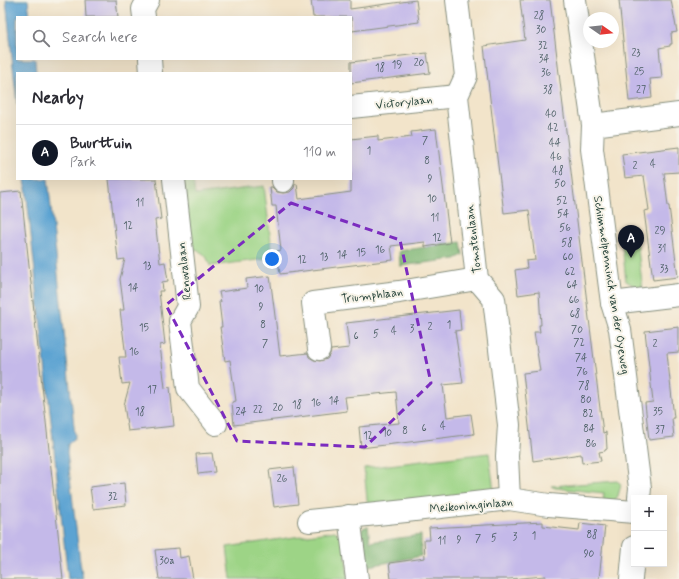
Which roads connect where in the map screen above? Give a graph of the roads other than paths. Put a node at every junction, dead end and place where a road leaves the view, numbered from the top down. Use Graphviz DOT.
graph roads {
  1 [pos="148,0"];
  2 [pos="457,0"];
  3 [pos="575,0"];
  4 [pos="144,16"];
  5 [pos="150,60"];
  6 [pos="151,72"];
  7 [pos="456,96"];
  8 [pos="352,107"];
  9 [pos="679,114"];
  10 [pos="593,125"];
  11 [pos="174,180"];
  12 [pos="477,279"];
  13 [pos="679,295"];
  14 [pos="612,303"];
  15 [pos="320,349"];
  16 [pos="216,424"];
  17 [pos="639,495"];
  18 [pos="509,499"];
  19 [pos="631,512"];
  20 [pos="349,516"];
  21 [pos="309,521"];
  22 [pos="632,567"];
  23 [pos="357,579"];
  24 [pos="631,579"];
  1 -- 4 [label="street"];
  2 -- 7 [label="street"];
  3 -- 10 [label="street, Schimmelpenninck van der Oyeweg"];
  5 -- 6 [label="street"];
  7 -- 8 [label="street, Victorylaan"];
  7 -- 12 [label="street, Tomatenlaan"];
  9 -- 10 [label="street"];
  10 -- 14 [label="street, Schimmelpenninck van der Oyeweg"];
  11 -- 16 [label="street, Renovalaan"];
  12 -- 15 [label="street, Triumphlaan"];
  12 -- 18 [label="street, Tomatenlaan"];
  13 -- 14 [label="street"];
  14 -- 17 [label="street, Schimmelpenninck van der Oyeweg"];
  18 -- 19 [label="street, Meikoninginlaan"];
  18 -- 20 [label="street, Meikoninginlaan"];
  20 -- 21 [label="street, Meikoninginlaan"];
  20 -- 23 [label="street"];
  22 -- 24 [label="street"];
}
